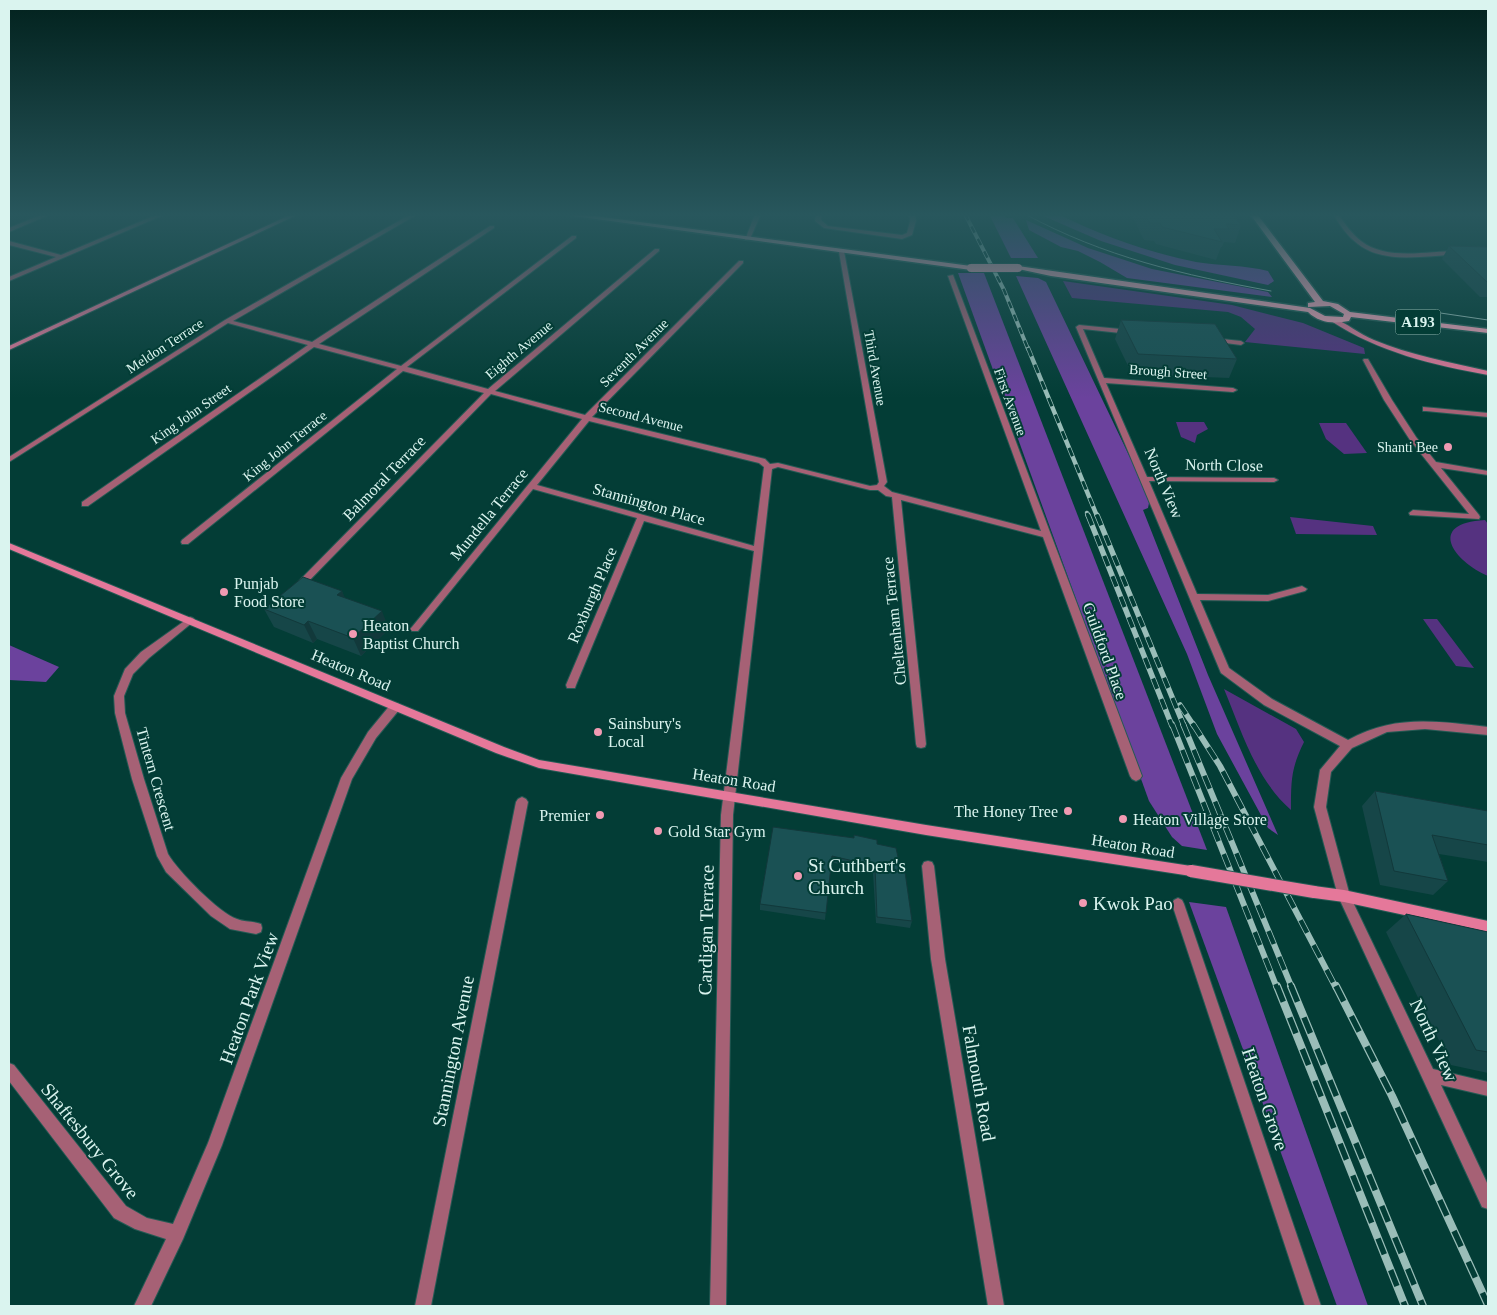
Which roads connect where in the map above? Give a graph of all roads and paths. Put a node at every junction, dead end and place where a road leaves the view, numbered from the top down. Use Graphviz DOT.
graph roads {
  1 [pos="165,275"];
  2 [pos="308,275"];
  3 [pos="418,275"];
  4 [pos="524,275"];
  5 [pos="627,275"];
  6 [pos="728,275"];
  7 [pos="846,275"];
  8 [pos="1061,275"];
  9 [pos="1299,275"];
  10 [pos="951,276"];
  11 [pos="1320,303"];
  12 [pos="1310,310"];
  13 [pos="1348,314"];
  14 [pos="1333,320"];
  15 [pos="227,321"];
  16 [pos="1488,331"];
  17 [pos="1137,333"];
  18 [pos="1205,339"];
  19 [pos="1241,343"];
  20 [pos="312,345"];
  21 [pos="9,348"];
  22 [pos="1366,360"];
  23 [pos="401,369"];
  24 [pos="1488,372"];
  25 [pos="1101,380"];
  26 [pos="1233,390"];
  27 [pos="489,392"];
  28 [pos="1426,409"];
  29 [pos="1488,415"];
  30 [pos="587,418"];
  31 [pos="9,460"];
  32 [pos="1433,464"];
  33 [pos="768,467"];
  34 [pos="1488,474"];
  35 [pos="1143,479"];
  36 [pos="1274,480"];
  37 [pos="531,486"];
  38 [pos="880,487"];
  39 [pos="896,495"];
  40 [pos="85,504"];
  41 [pos="1413,513"];
  42 [pos="641,518"];
  43 [pos="1046,535"];
  44 [pos="185,542"];
  45 [pos="9,546"];
  46 [pos="759,550"];
  47 [pos="300,585"];
  48 [pos="1302,588"];
  49 [pos="1194,597"];
  50 [pos="190,620"];
  51 [pos="415,629"];
  52 [pos="571,684"];
  53 [pos="395,706"];
  54 [pos="1488,731"];
  55 [pos="921,744"];
  56 [pos="1348,745"];
  57 [pos="1136,776"];
  58 [pos="729,795"];
  59 [pos="522,802"];
  60 [pos="928,866"];
  61 [pos="1344,896"];
  62 [pos="1178,904"];
  63 [pos="1488,927"];
  64 [pos="256,928"];
  65 [pos="9,1070"];
  66 [pos="1429,1074"];
  67 [pos="1488,1090"];
  68 [pos="1488,1201"];
  69 [pos="177,1234"];
  70 [pos="142,1306"];
  71 [pos="423,1306"];
  72 [pos="718,1306"];
  73 [pos="996,1306"];
  74 [pos="1313,1306"];
  1 -- 21 [label="street"];
  2 -- 15 [label="street, Meldon Terrace"];
  3 -- 20 [label="street, King John Street"];
  4 -- 23 [label="street, King John Terrace"];
  5 -- 27 [label="street, Eighth Avenue"];
  6 -- 30 [label="street, Seventh Avenue"];
  7 -- 38 [label="street, Third Avenue"];
  8 -- 12 [label="main road, bridge"];
  9 -- 11 [label="main road"];
  10 -- 43 [label="street, First Avenue"];
  11 -- 12 [label="main road"];
  11 -- 13 [label="main road, A193"];
  12 -- 14 [label="main road"];
  13 -- 14 [label="main road, A193"];
  13 -- 16 [label="main road, A193"];
  14 -- 24 [label="street"];
  15 -- 20 [label="street, Second Avenue"];
  15 -- 31 [label="street, Meldon Terrace"];
  17 -- 25 [label="street, North View"];
  18 -- 19 [label="street"];
  20 -- 23 [label="street, Second Avenue"];
  20 -- 40 [label="street, King John Street"];
  22 -- 32 [label="street"];
  23 -- 27 [label="street, Second Avenue"];
  23 -- 44 [label="street, King John Terrace"];
  25 -- 26 [label="street, Brough Street"];
  25 -- 35 [label="street, North View"];
  27 -- 30 [label="street, Second Avenue"];
  27 -- 47 [label="street, Balmoral Terrace"];
  28 -- 29 [label="street"];
  30 -- 33 [label="street, Second Avenue"];
  30 -- 37 [label="street, Mundella Terrace"];
  32 -- 34 [label="street"];
  32 -- 41 [label="street"];
  33 -- 38 [label="street, Second Avenue"];
  33 -- 46 [label="street, Cardigan Terrace"];
  35 -- 36 [label="street, North Close"];
  35 -- 49 [label="street, North View"];
  37 -- 42 [label="street, Stannington Place"];
  37 -- 51 [label="street, Mundella Terrace"];
  38 -- 39 [label="street, Second Avenue"];
  39 -- 43 [label="street, Second Avenue"];
  39 -- 55 [label="street, Cheltenham Terrace"];
  42 -- 46 [label="street, Stannington Place"];
  42 -- 52 [label="street, Roxburgh Place"];
  43 -- 57 [label="street, Guildford Place"];
  45 -- 50 [label="street, Heaton Road"];
  46 -- 58 [label="street, Cardigan Terrace"];
  48 -- 49 [label="street"];
  49 -- 56 [label="street, North View"];
  50 -- 53 [label="street, Heaton Road"];
  50 -- 64 [label="street, Tintern Crescent"];
  53 -- 58 [label="street, Heaton Road"];
  53 -- 69 [label="street, Heaton Park View"];
  54 -- 56 [label="street"];
  56 -- 61 [label="street, North View"];
  58 -- 61 [label="street, Heaton Road, bridge"];
  58 -- 72 [label="street, Cardigan Terrace"];
  59 -- 71 [label="street, Stannington Avenue"];
  60 -- 73 [label="street, Falmouth Road"];
  61 -- 63 [label="street, Heaton Road"];
  61 -- 66 [label="street, North View"];
  62 -- 74 [label="street, Heaton Grove"];
  65 -- 69 [label="street, Shaftesbury Grove"];
  66 -- 67 [label="street"];
  66 -- 68 [label="street, North View"];
  69 -- 70 [label="street, Heaton Park View"];
}
